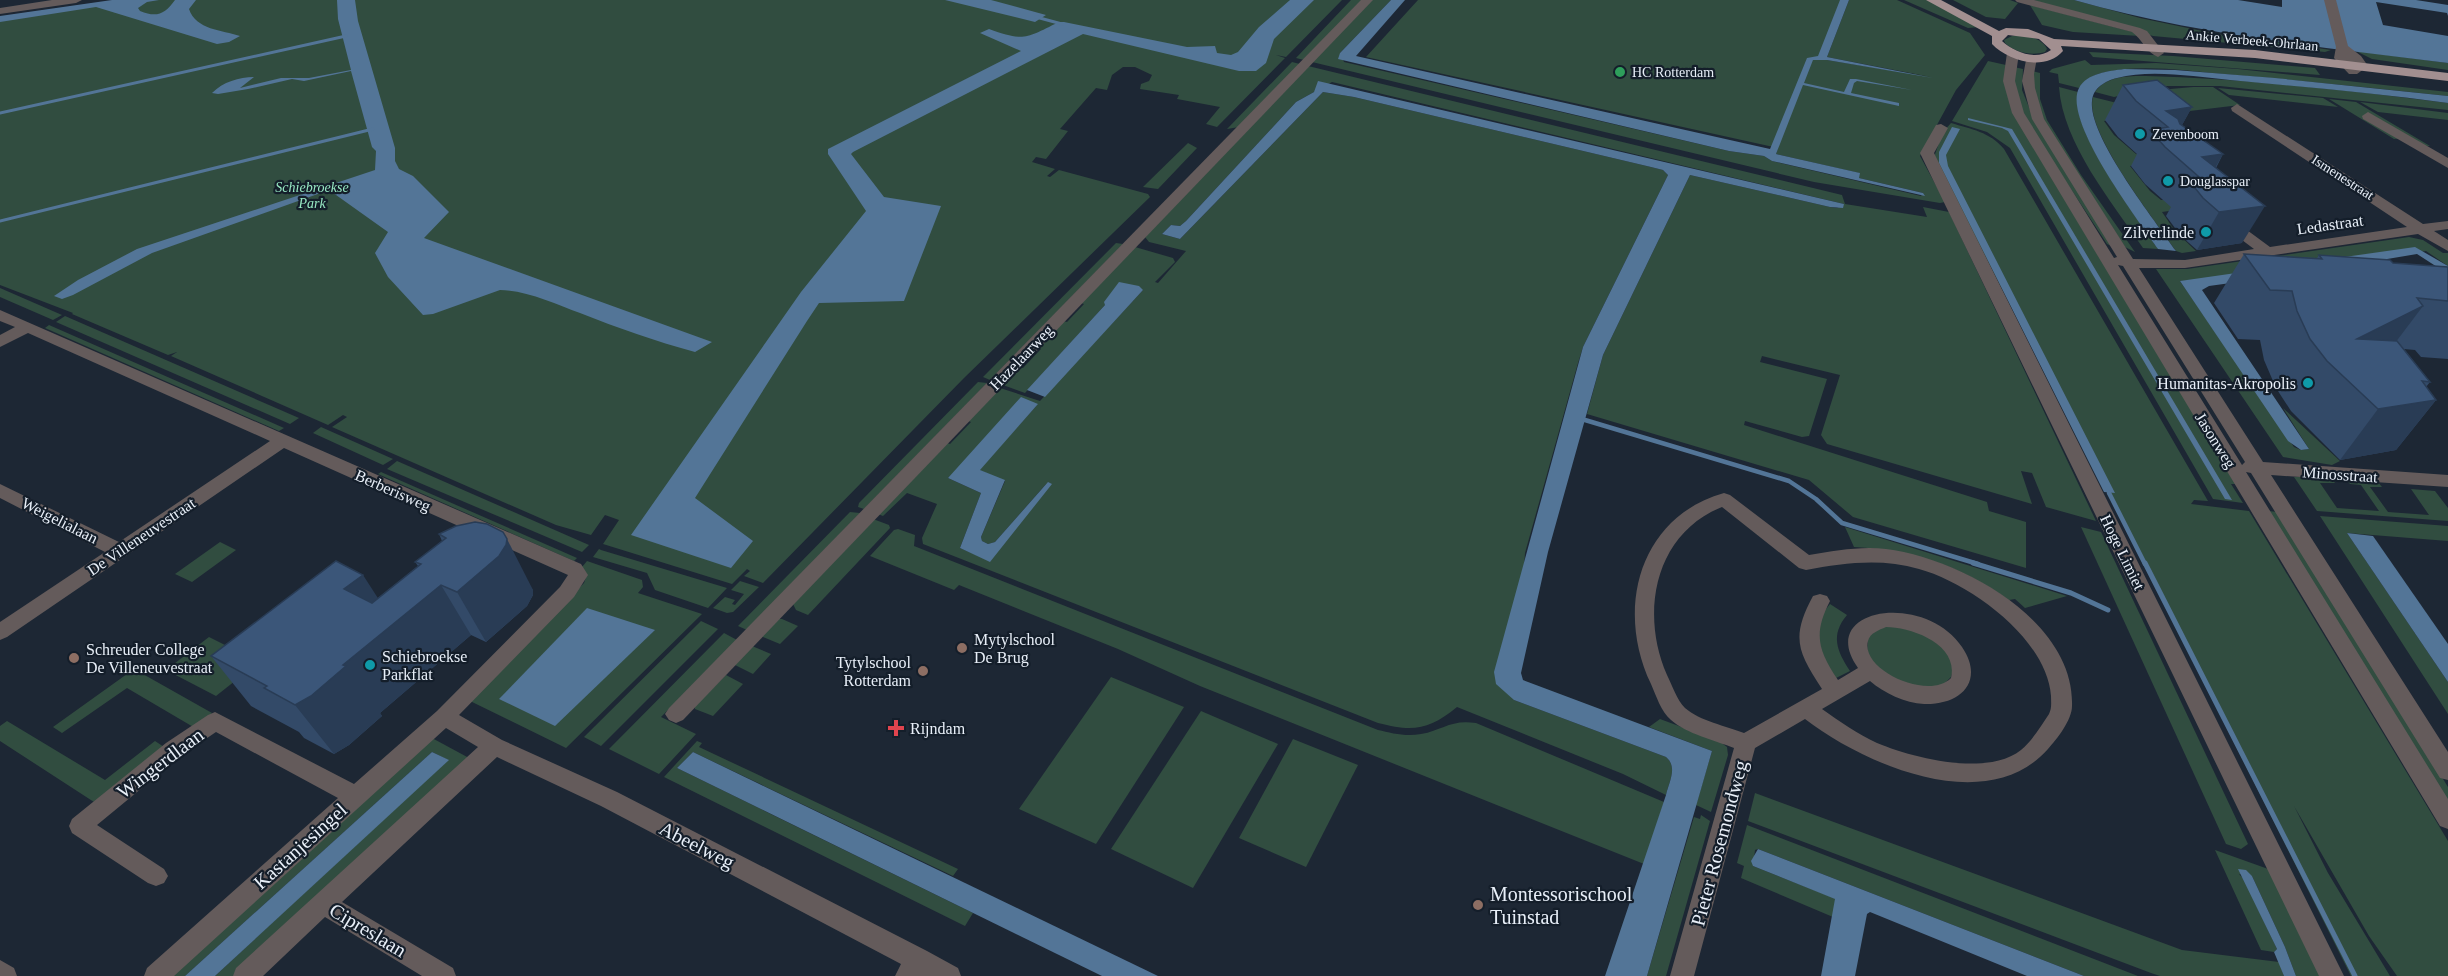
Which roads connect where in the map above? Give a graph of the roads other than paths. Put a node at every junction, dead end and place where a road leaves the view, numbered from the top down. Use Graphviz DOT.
graph roads {
  1 [pos="76,0"];
  2 [pos="1367,0"];
  3 [pos="1932,0"];
  4 [pos="1948,0"];
  5 [pos="2021,0"];
  6 [pos="2330,0"];
  7 [pos="0,12"];
  8 [pos="2004,34"];
  9 [pos="2054,45"];
  10 [pos="2342,47"];
  11 [pos="2155,50"];
  12 [pos="2013,53"];
  13 [pos="2031,57"];
  14 [pos="2352,67"];
  15 [pos="2448,77"];
  16 [pos="2448,83"];
  17 [pos="2237,108"];
  18 [pos="2368,116"];
  19 [pos="1941,128"];
  20 [pos="2448,164"];
  21 [pos="2216,214"];
  22 [pos="2448,225"];
  23 [pos="2420,229"];
  24 [pos="2448,247"];
  25 [pos="2266,251"];
  26 [pos="2238,255"];
  27 [pos="2118,258"];
  28 [pos="2254,268"];
  29 [pos="0,315"];
  30 [pos="27,327"];
  31 [pos="0,342"];
  32 [pos="282,441"];
  33 [pos="2232,465"];
  34 [pos="2256,467"];
  35 [pos="2445,485"];
  36 [pos="0,490"];
  37 [pos="120,551"];
  38 [pos="1820,601"];
  39 [pos="0,632"];
  40 [pos="1870,671"];
  41 [pos="1835,692"];
  42 [pos="1807,709"];
  43 [pos="676,714"];
  44 [pos="444,717"];
  45 [pos="1746,743"];
  46 [pos="494,746"];
  47 [pos="2448,771"];
  48 [pos="356,796"];
  49 [pos="2448,819"];
  50 [pos="156,876"];
  51 [pos="323,903"];
  52 [pos="913,967"];
  53 [pos="0,972"];
  54 [pos="6,976"];
  55 [pos="156,976"];
  56 [pos="245,976"];
  57 [pos="444,976"];
  58 [pos="949,976"];
  59 [pos="1682,976"];
  60 [pos="2332,976"];
  1 -- 7 [label="street"];
  2 -- 43 [label="street, Hazelaarweg"];
  3 -- 8 [label="main road"];
  4 -- 8 [label="main road"];
  5 -- 11 [label="street"];
  6 -- 10 [label="street"];
  8 -- 9 [label="main road"];
  8 -- 12 [label="main road"];
  9 -- 11 [label="main road, Ankie Verbeek-Ohrlaan"];
  9 -- 13 [label="main road"];
  10 -- 14 [label="street"];
  10 -- 14 [label="street"];
  11 -- 14 [label="main road, Ankie Verbeek-Ohrlaan"];
  12 -- 13 [label="main road"];
  12 -- 27 [label="street, Jasonweg"];
  13 -- 27 [label="street, Jasonweg"];
  14 -- 15 [label="main road, Ankie Verbeek-Ohrlaan"];
  14 -- 16 [label="main road, Ankie Verbeek-Ohrlaan"];
  17 -- 23 [label="street, Ismenestraat"];
  18 -- 20 [label="street"];
  19 -- 60 [label="street, Hoge Limiet"];
  21 -- 25 [label="street"];
  22 -- 23 [label="street, Ledastraat"];
  23 -- 24 [label="street, Ismenestraat"];
  23 -- 25 [label="street, Ledastraat"];
  25 -- 26 [label="street, Ledastraat"];
  26 -- 27 [label="street, Ledastraat"];
  26 -- 28 [label="street"];
  27 -- 33 [label="street, Jasonweg"];
  27 -- 34 [label="street, Jasonweg"];
  29 -- 30 [label="street, Berberisweg"];
  30 -- 31 [label="street"];
  30 -- 32 [label="street, Berberisweg"];
  32 -- 37 [label="street, De Villeneuvestraat"];
  32 -- 44 [label="street, Berberisweg"];
  33 -- 34 [label="street, Minosstraat"];
  33 -- 49 [label="street, Jasonweg"];
  34 -- 35 [label="street, Minosstraat"];
  34 -- 47 [label="street, Jasonweg"];
  36 -- 37 [label="street, Weigelialaan"];
  37 -- 39 [label="street, De Villeneuvestraat"];
  38 -- 41 [label="street"];
  40 -- 40 [label="street"];
  40 -- 41 [label="street, Pieter Rosemondweg"];
  41 -- 42 [label="street, Pieter Rosemondweg"];
  42 -- 45 [label="street, Pieter Rosemondweg"];
  42 -- 45 [label="street"];
  44 -- 46 [label="street, Abeelweg"];
  44 -- 48 [label="street, Kastanjesingel"];
  45 -- 59 [label="street, Pieter Rosemondweg"];
  46 -- 51 [label="street"];
  46 -- 52 [label="street, Abeelweg"];
  48 -- 50 [label="street, Wingerdlaan"];
  48 -- 55 [label="street, Kastanjesingel"];
  51 -- 56 [label="street"];
  51 -- 57 [label="street, Cipreslaan"];
  52 -- 58 [label="street, Abeelweg"];
  53 -- 54 [label="street"];
}
